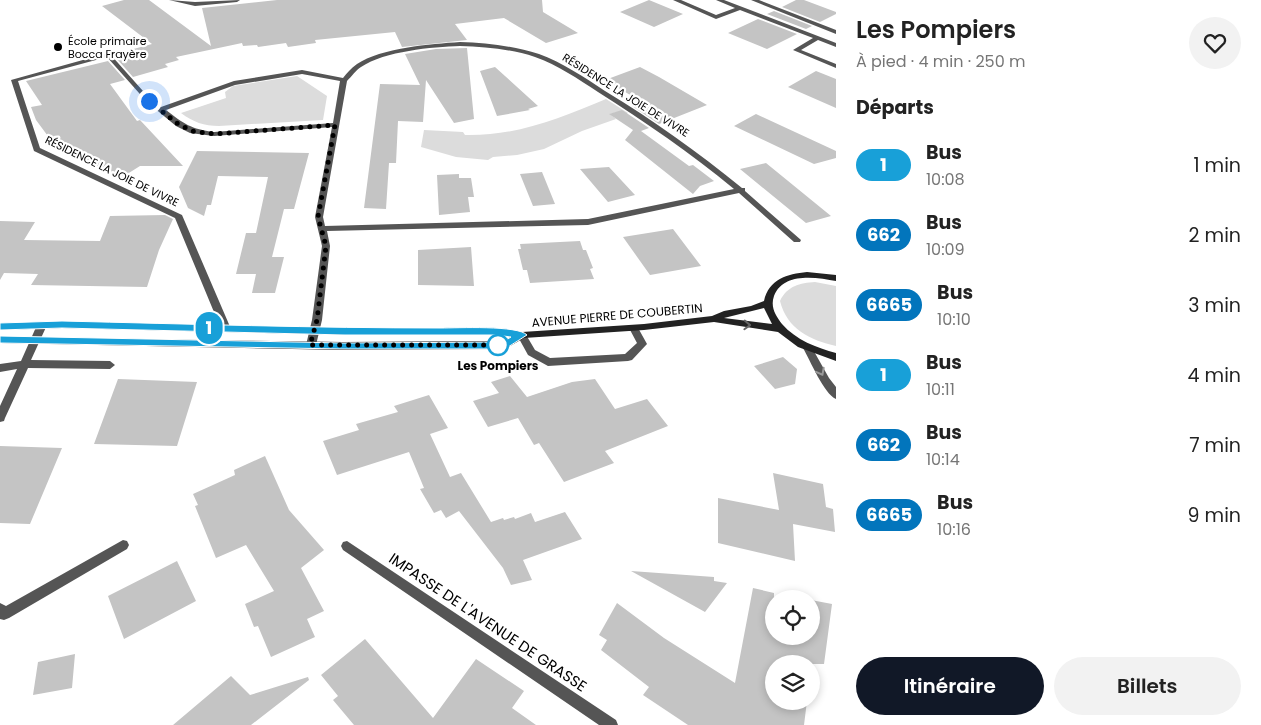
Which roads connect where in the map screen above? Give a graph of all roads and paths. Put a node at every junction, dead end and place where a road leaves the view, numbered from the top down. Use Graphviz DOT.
graph roads {
  1 [pos="172,0"];
  2 [pos="237,0"];
  3 [pos="676,0"];
  4 [pos="719,0"];
  5 [pos="754,0"];
  6 [pos="741,8"];
  7 [pos="836,32"];
  8 [pos="818,38"];
  9 [pos="836,45"];
  10 [pos="836,66"];
  11 [pos="344,80"];
  12 [pos="160,110"];
  13 [pos="335,125"];
  14 [pos="742,190"];
  15 [pos="322,229"];
  16 [pos="797,240"];
  17 [pos="836,278"];
  18 [pos="768,304"];
  19 [pos="714,319"];
  20 [pos="42,325"];
  21 [pos="0,327"];
  22 [pos="634,328"];
  23 [pos="226,329"];
  24 [pos="780,329"];
  25 [pos="314,331"];
  26 [pos="522,335"];
  27 [pos="0,340"];
  28 [pos="34,340"];
  29 [pos="310,345"];
  30 [pos="808,348"];
  31 [pos="836,357"];
  32 [pos="25,364"];
  33 [pos="110,365"];
  34 [pos="0,368"];
  35 [pos="836,395"];
  36 [pos="0,418"];
  37 [pos="123,545"];
  38 [pos="347,546"];
  39 [pos="0,609"];
  40 [pos="611,725"];
  1 -- 2 [label="street"];
  3 -- 6 [label="street"];
  4 -- 6 [label="street"];
  5 -- 7 [label="street"];
  6 -- 8 [label="street"];
  8 -- 9 [label="street"];
  8 -- 10 [label="street"];
  11 -- 12 [label="street"];
  11 -- 13 [label="street"];
  11 -- 14 [label="street, RÉSIDENCE LA JOIE DE VIVRE"];
  12 -- 13 [label="street, RÉSIDENCE LA JOIE DE VIVRE"];
  12 -- 23 [label="street, RÉSIDENCE LA JOIE DE VIVRE"];
  13 -- 15 [label="street"];
  14 -- 15 [label="street"];
  14 -- 16 [label="street, RÉSIDENCE LA JOIE DE VIVRE"];
  15 -- 25 [label="street"];
  17 -- 18 [label="main road"];
  18 -- 19 [label="main road, AVENUE PIERRE DE COUBERTIN"];
  18 -- 24 [label="main road"];
  19 -- 22 [label="main road, AVENUE PIERRE DE COUBERTIN"];
  19 -- 24 [label="main road, AVENUE PIERRE DE COUBERTIN, one-way"];
  20 -- 21 [label="main road, AVENUE PIERRE DE COUBERTIN"];
  20 -- 23 [label="main road, AVENUE PIERRE DE COUBERTIN"];
  20 -- 28 [label="street"];
  22 -- 26 [label="main road, AVENUE PIERRE DE COUBERTIN"];
  22 -- 26 [label="street"];
  23 -- 25 [label="main road, AVENUE PIERRE DE COUBERTIN"];
  24 -- 30 [label="main road"];
  25 -- 26 [label="main road, AVENUE PIERRE DE COUBERTIN"];
  25 -- 29 [label="street"];
  26 -- 29 [label="main road, AVENUE PIERRE DE COUBERTIN"];
  27 -- 28 [label="main road, AVENUE PIERRE DE COUBERTIN"];
  28 -- 29 [label="main road, AVENUE PIERRE DE COUBERTIN"];
  28 -- 32 [label="street"];
  30 -- 31 [label="main road"];
  30 -- 35 [label="street, one-way"];
  32 -- 33 [label="street"];
  32 -- 34 [label="street"];
  32 -- 36 [label="street"];
  37 -- 39 [label="street"];
  38 -- 40 [label="street, IMPASSE DE L'AVENUE DE GRASSE"];
}
